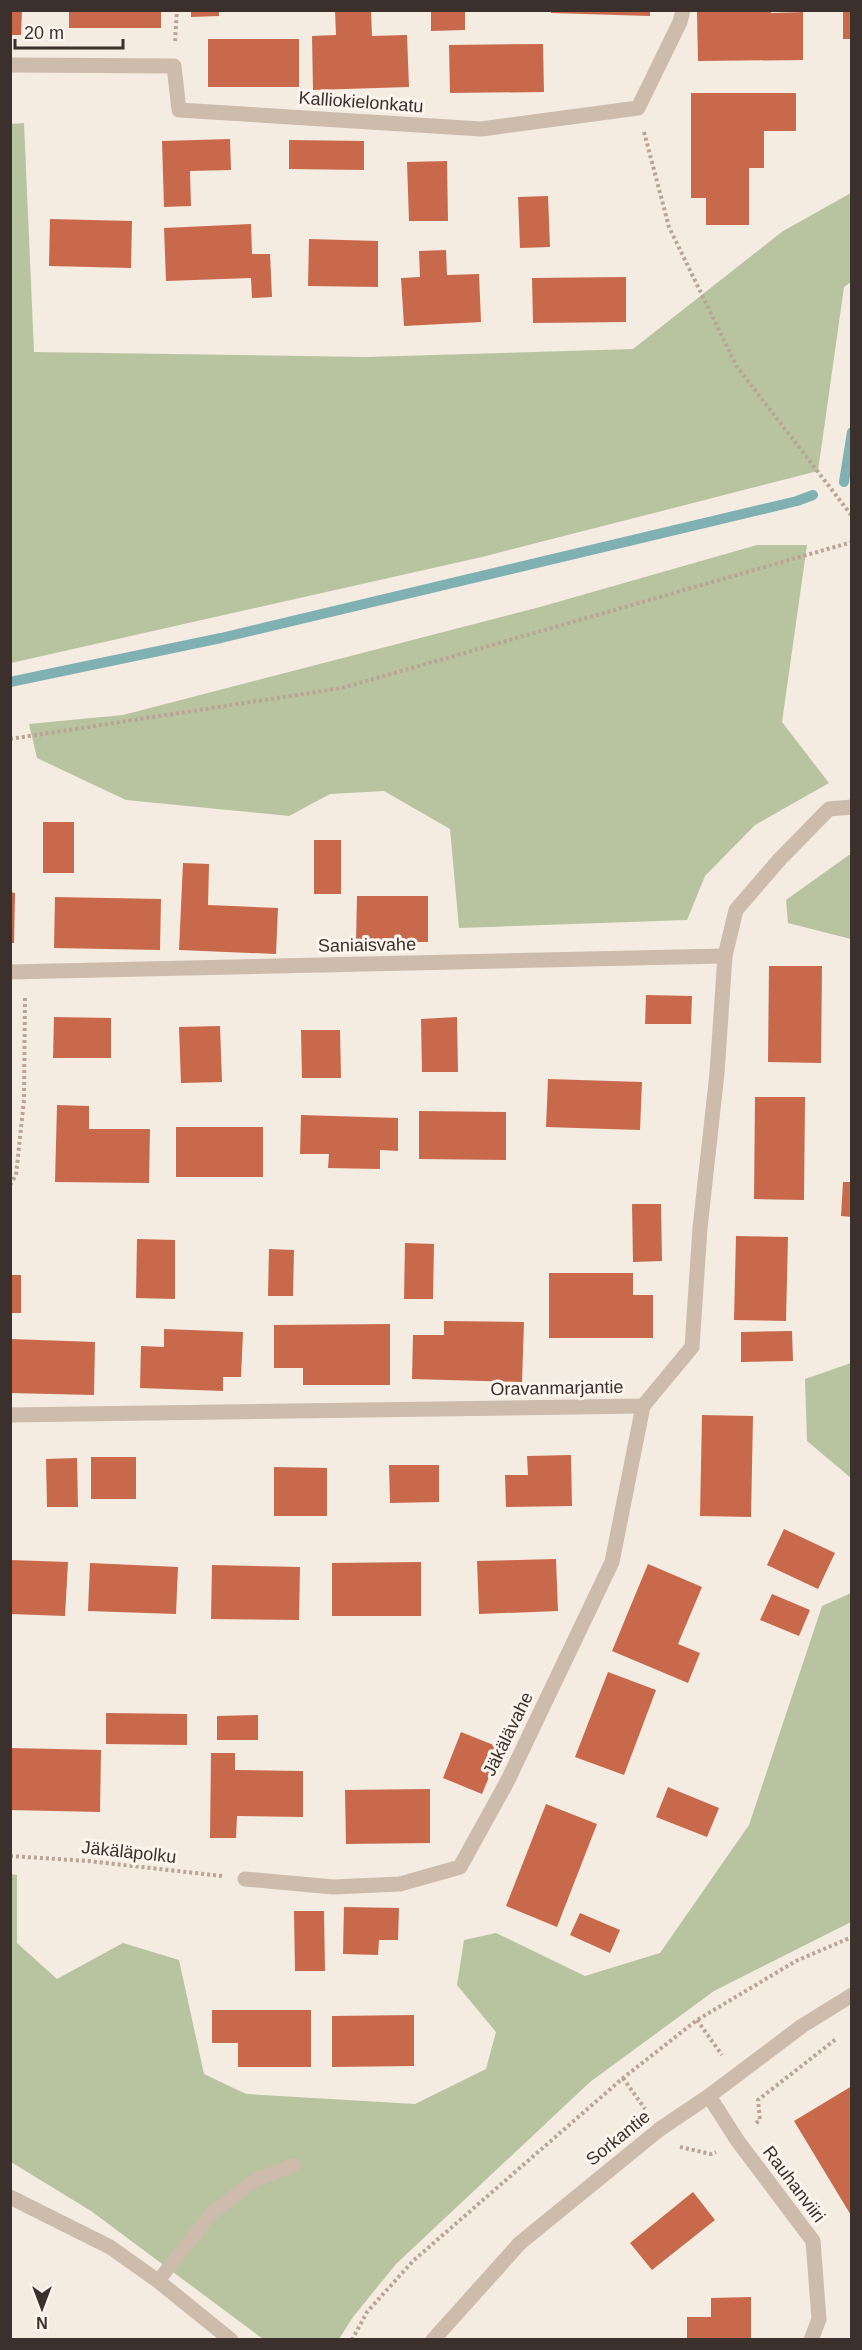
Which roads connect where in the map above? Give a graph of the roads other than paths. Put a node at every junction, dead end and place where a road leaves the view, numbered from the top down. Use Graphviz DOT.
graph roads {
  1 [pos="683,10"];
  2 [pos="10,65"];
  3 [pos="852,807"];
  4 [pos="725,956"];
  5 [pos="18,972"];
  6 [pos="643,1406"];
  7 [pos="10,1415"];
  8 [pos="245,1879"];
  9 [pos="852,1995"];
  10 [pos="709,2096"];
  11 [pos="294,2164"];
  12 [pos="10,2196"];
  13 [pos="158,2280"];
  14 [pos="231,2340"];
  15 [pos="433,2340"];
  16 [pos="811,2340"];
  1 -- 2 [label="street, Kalliokielonkatu"];
  3 -- 4 [label="street, Oravanmarjantie"];
  4 -- 5 [label="street, Saniaisvahe"];
  4 -- 6 [label="street, Oravanmarjantie"];
  6 -- 7 [label="street, Oravanmarjantie"];
  6 -- 8 [label="street, Jäkälävahe"];
  9 -- 10 [label="street, Sorkantie"];
  10 -- 15 [label="street, Sorkantie"];
  10 -- 16 [label="street, Rauhanviiri"];
  11 -- 13 [label="lane"];
  12 -- 13 [label="street"];
  13 -- 14 [label="street"];
}
